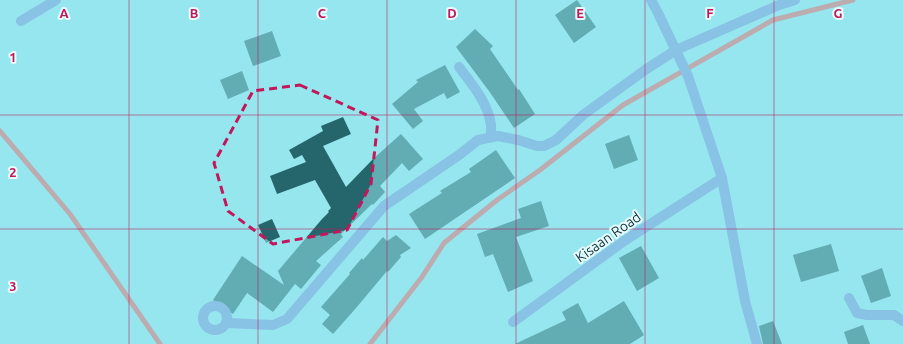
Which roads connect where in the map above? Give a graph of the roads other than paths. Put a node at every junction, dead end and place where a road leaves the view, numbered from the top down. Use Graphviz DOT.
graph roads {
  1 [pos="56,0"];
  2 [pos="651,0"];
  3 [pos="795,0"];
  4 [pos="21,21"];
  5 [pos="678,53"];
  6 [pos="459,67"];
  7 [pos="491,137"];
  8 [pos="722,178"];
  9 [pos="849,298"];
  10 [pos="903,321"];
  11 [pos="513,322"];
  12 [pos="227,323"];
  13 [pos="757,344"];
  1 -- 4 [label="street"];
  2 -- 5 [label="street"];
  3 -- 5 [label="street"];
  5 -- 7 [label="street"];
  5 -- 8 [label="street"];
  6 -- 7 [label="street"];
  7 -- 12 [label="street"];
  8 -- 11 [label="street, Kisaan Road"];
  8 -- 13 [label="street"];
  9 -- 10 [label="street"];
}
